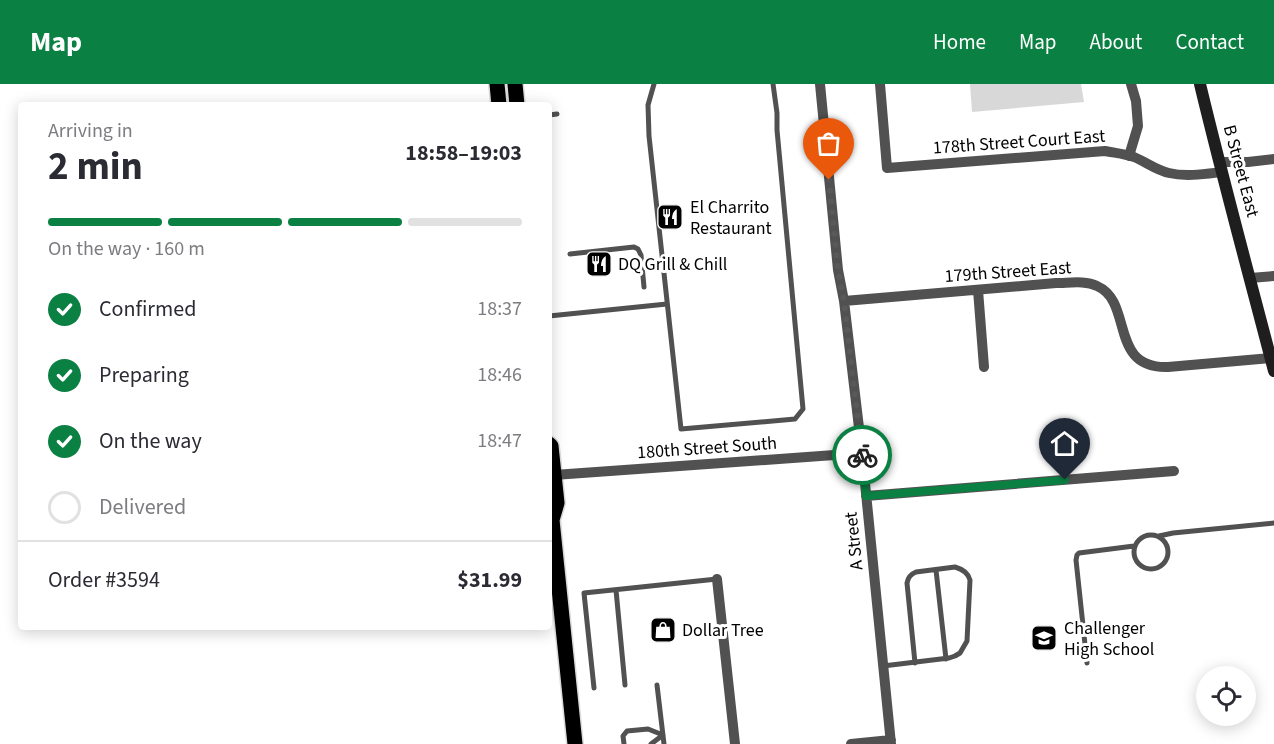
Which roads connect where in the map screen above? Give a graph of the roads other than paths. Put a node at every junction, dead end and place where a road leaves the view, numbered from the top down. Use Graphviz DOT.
graph roads {
  1 [pos="497,84"];
  2 [pos="515,84"];
  3 [pos="654,84"];
  4 [pos="773,84"];
  5 [pos="820,84"];
  6 [pos="880,84"];
  7 [pos="1131,84"];
  8 [pos="1200,84"];
  9 [pos="499,102"];
  10 [pos="517,102"];
  11 [pos="557,114"];
  12 [pos="552,115"];
  13 [pos="1129,156"];
  14 [pos="1274,159"];
  15 [pos="1220,167"];
  16 [pos="570,254"];
  17 [pos="1274,276"];
  18 [pos="1250,278"];
  19 [pos="644,287"];
  20 [pos="978,290"];
  21 [pos="844,302"];
  22 [pos="668,304"];
  23 [pos="552,316"];
  24 [pos="1273,362"];
  25 [pos="984,367"];
  26 [pos="862,453"];
  27 [pos="552,460"];
  28 [pos="1174,471"];
  29 [pos="554,475"];
  30 [pos="866,496"];
  31 [pos="552,515"];
  32 [pos="1274,523"];
  33 [pos="552,526"];
  34 [pos="1159,536"];
  35 [pos="1134,546"];
  36 [pos="936,570"];
  37 [pos="717,579"];
  38 [pos="616,590"];
  39 [pos="946,659"];
  40 [pos="915,663"];
  41 [pos="1088,663"];
  42 [pos="883,666"];
  43 [pos="625,685"];
  44 [pos="657,685"];
  45 [pos="594,688"];
  46 [pos="663,735"];
  47 [pos="891,742"];
  48 [pos="575,744"];
  49 [pos="624,744"];
  50 [pos="651,744"];
  51 [pos="664,744"];
  52 [pos="735,744"];
  53 [pos="851,744"];
  1 -- 9 [label="main road"];
  2 -- 10 [label="main road"];
  3 -- 22 [label="lane"];
  4 -- 22 [label="lane"];
  5 -- 21 [label="street, A Street"];
  6 -- 13 [label="street, 178th Street Court East"];
  7 -- 13 [label="street"];
  8 -- 15 [label="street, B Street East"];
  11 -- 12 [label="lane"];
  13 -- 15 [label="street, 178th Street Court East"];
  14 -- 15 [label="street, 178th Street Court East"];
  15 -- 18 [label="street, B Street East"];
  16 -- 19 [label="lane"];
  17 -- 18 [label="street"];
  18 -- 24 [label="street, B Street East"];
  20 -- 21 [label="street, 179th Street East"];
  20 -- 24 [label="street, 179th Street East"];
  20 -- 25 [label="street"];
  21 -- 26 [label="street, A Street"];
  22 -- 23 [label="lane"];
  26 -- 29 [label="street, 180th Street South"];
  26 -- 30 [label="street, A Street"];
  27 -- 29 [label="main road"];
  28 -- 30 [label="street"];
  29 -- 31 [label="main road"];
  30 -- 42 [label="street, A Street"];
  32 -- 34 [label="lane"];
  33 -- 48 [label="main road"];
  34 -- 35 [label="lane"];
  34 -- 35 [label="lane"];
  35 -- 41 [label="lane"];
  36 -- 39 [label="lane"];
  36 -- 39 [label="lane"];
  36 -- 40 [label="lane"];
  37 -- 38 [label="lane"];
  37 -- 52 [label="street"];
  38 -- 43 [label="lane"];
  38 -- 45 [label="lane"];
  39 -- 40 [label="lane"];
  40 -- 42 [label="lane"];
  42 -- 47 [label="street, A Street"];
  44 -- 46 [label="lane"];
  46 -- 49 [label="lane"];
  46 -- 50 [label="lane"];
  46 -- 51 [label="lane"];
  47 -- 53 [label="street"];
}
